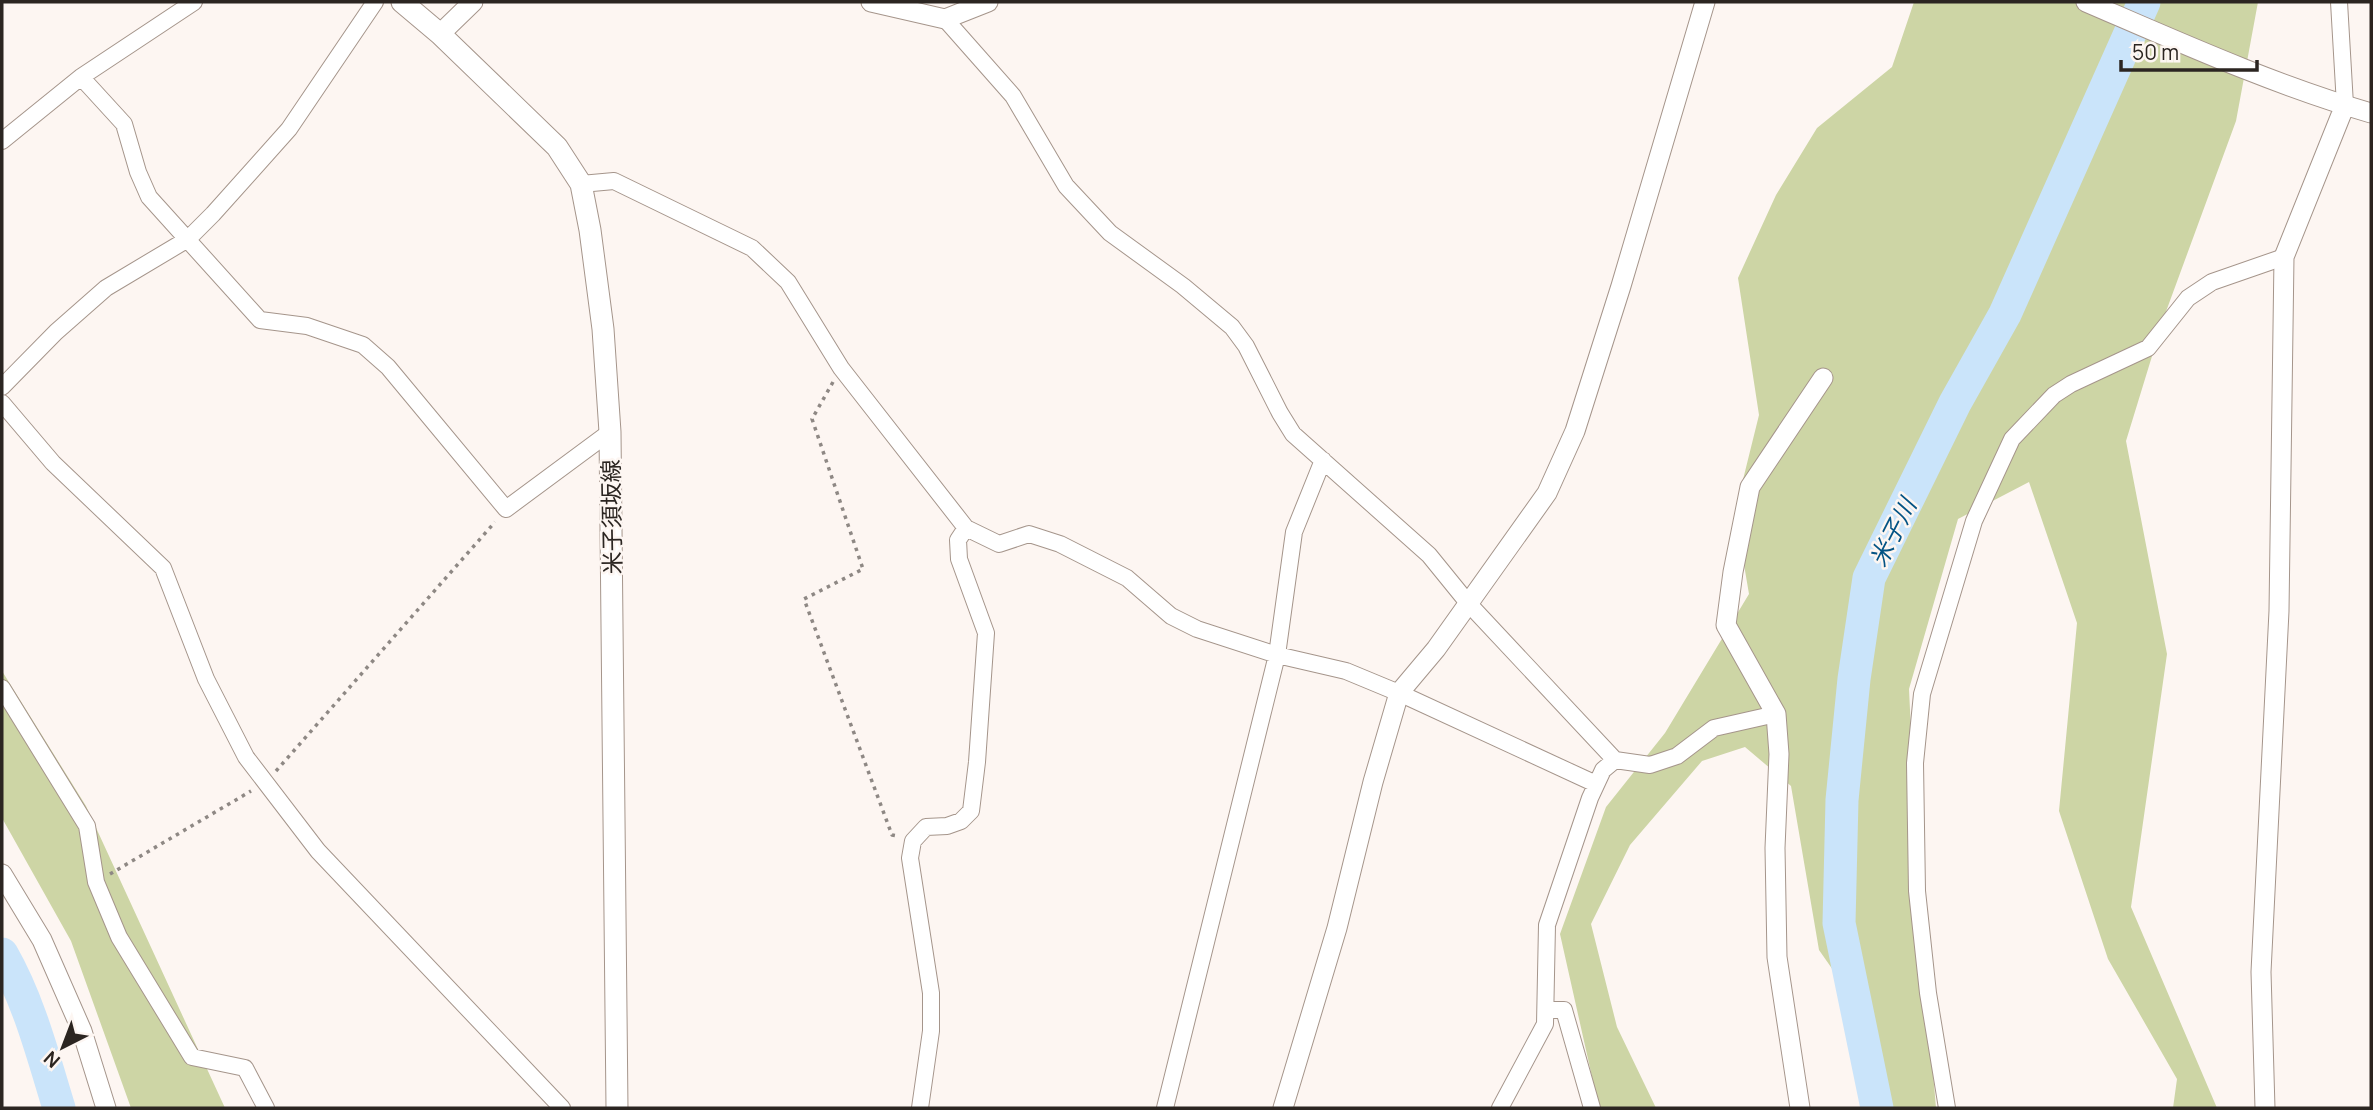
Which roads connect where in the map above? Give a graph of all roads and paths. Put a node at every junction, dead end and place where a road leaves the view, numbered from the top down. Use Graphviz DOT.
graph roads {
  1 [pos="194,2"];
  2 [pos="375,2"];
  3 [pos="401,2"];
  4 [pos="473,2"];
  5 [pos="871,2"];
  6 [pos="988,2"];
  7 [pos="1705,2"];
  8 [pos="2086,2"];
  9 [pos="2339,2"];
  10 [pos="945,19"];
  11 [pos="440,34"];
  12 [pos="82,77"];
  13 [pos="2345,106"];
  14 [pos="2371,113"];
  15 [pos="2,141"];
  16 [pos="581,184"];
  17 [pos="188,239"];
  18 [pos="2284,257"];
  19 [pos="841,368"];
  20 [pos="1823,378"];
  21 [pos="2,387"];
  22 [pos="2,403"];
  23 [pos="610,432"];
  24 [pos="1323,460"];
  25 [pos="506,509"];
  26 [pos="965,528"];
  27 [pos="1468,603"];
  28 [pos="1277,655"];
  29 [pos="2,688"];
  30 [pos="1399,693"];
  31 [pos="1776,714"];
  32 [pos="1615,760"];
  33 [pos="265,783"];
  34 [pos="1596,784"];
  35 [pos="913,841"];
  36 [pos="2,874"];
  37 [pos="96,882"];
  38 [pos="1546,1010"];
  39 [pos="106,1108"];
  40 [pos="266,1108"];
  41 [pos="562,1108"];
  42 [pos="617,1108"];
  43 [pos="920,1108"];
  44 [pos="1165,1108"];
  45 [pos="1283,1108"];
  46 [pos="1500,1108"];
  47 [pos="1592,1108"];
  48 [pos="1800,1108"];
  49 [pos="1947,1108"];
  50 [pos="2265,1108"];
  1 -- 12 [label="street"];
  2 -- 17 [label="street"];
  3 -- 11 [label="main road, 米子須坂線"];
  4 -- 11 [label="street"];
  5 -- 10 [label="street"];
  6 -- 10 [label="street"];
  7 -- 27 [label="street"];
  8 -- 13 [label="street"];
  9 -- 13 [label="street"];
  10 -- 24 [label="street"];
  11 -- 16 [label="main road, 米子須坂線"];
  12 -- 15 [label="street"];
  12 -- 17 [label="street"];
  13 -- 14 [label="street"];
  13 -- 18 [label="street"];
  16 -- 19 [label="street"];
  16 -- 23 [label="main road, 米子須坂線"];
  17 -- 21 [label="street"];
  17 -- 25 [label="street"];
  18 -- 49 [label="street"];
  18 -- 50 [label="street"];
  19 -- 26 [label="street"];
  19 -- 35 [label="path"];
  20 -- 31 [label="street"];
  22 -- 33 [label="street"];
  23 -- 25 [label="street"];
  23 -- 42 [label="main road, 米子須坂線"];
  24 -- 27 [label="street"];
  24 -- 28 [label="street"];
  25 -- 33 [label="path"];
  26 -- 28 [label="street"];
  26 -- 35 [label="street"];
  27 -- 30 [label="street"];
  27 -- 32 [label="street"];
  28 -- 30 [label="street"];
  28 -- 44 [label="street"];
  29 -- 37 [label="street"];
  30 -- 34 [label="street"];
  30 -- 45 [label="street"];
  31 -- 32 [label="street"];
  31 -- 48 [label="street"];
  32 -- 34 [label="street"];
  33 -- 37 [label="path"];
  33 -- 41 [label="street"];
  34 -- 38 [label="street"];
  35 -- 43 [label="street"];
  36 -- 39 [label="street"];
  37 -- 40 [label="street"];
  38 -- 46 [label="street"];
  38 -- 47 [label="street"];
}
